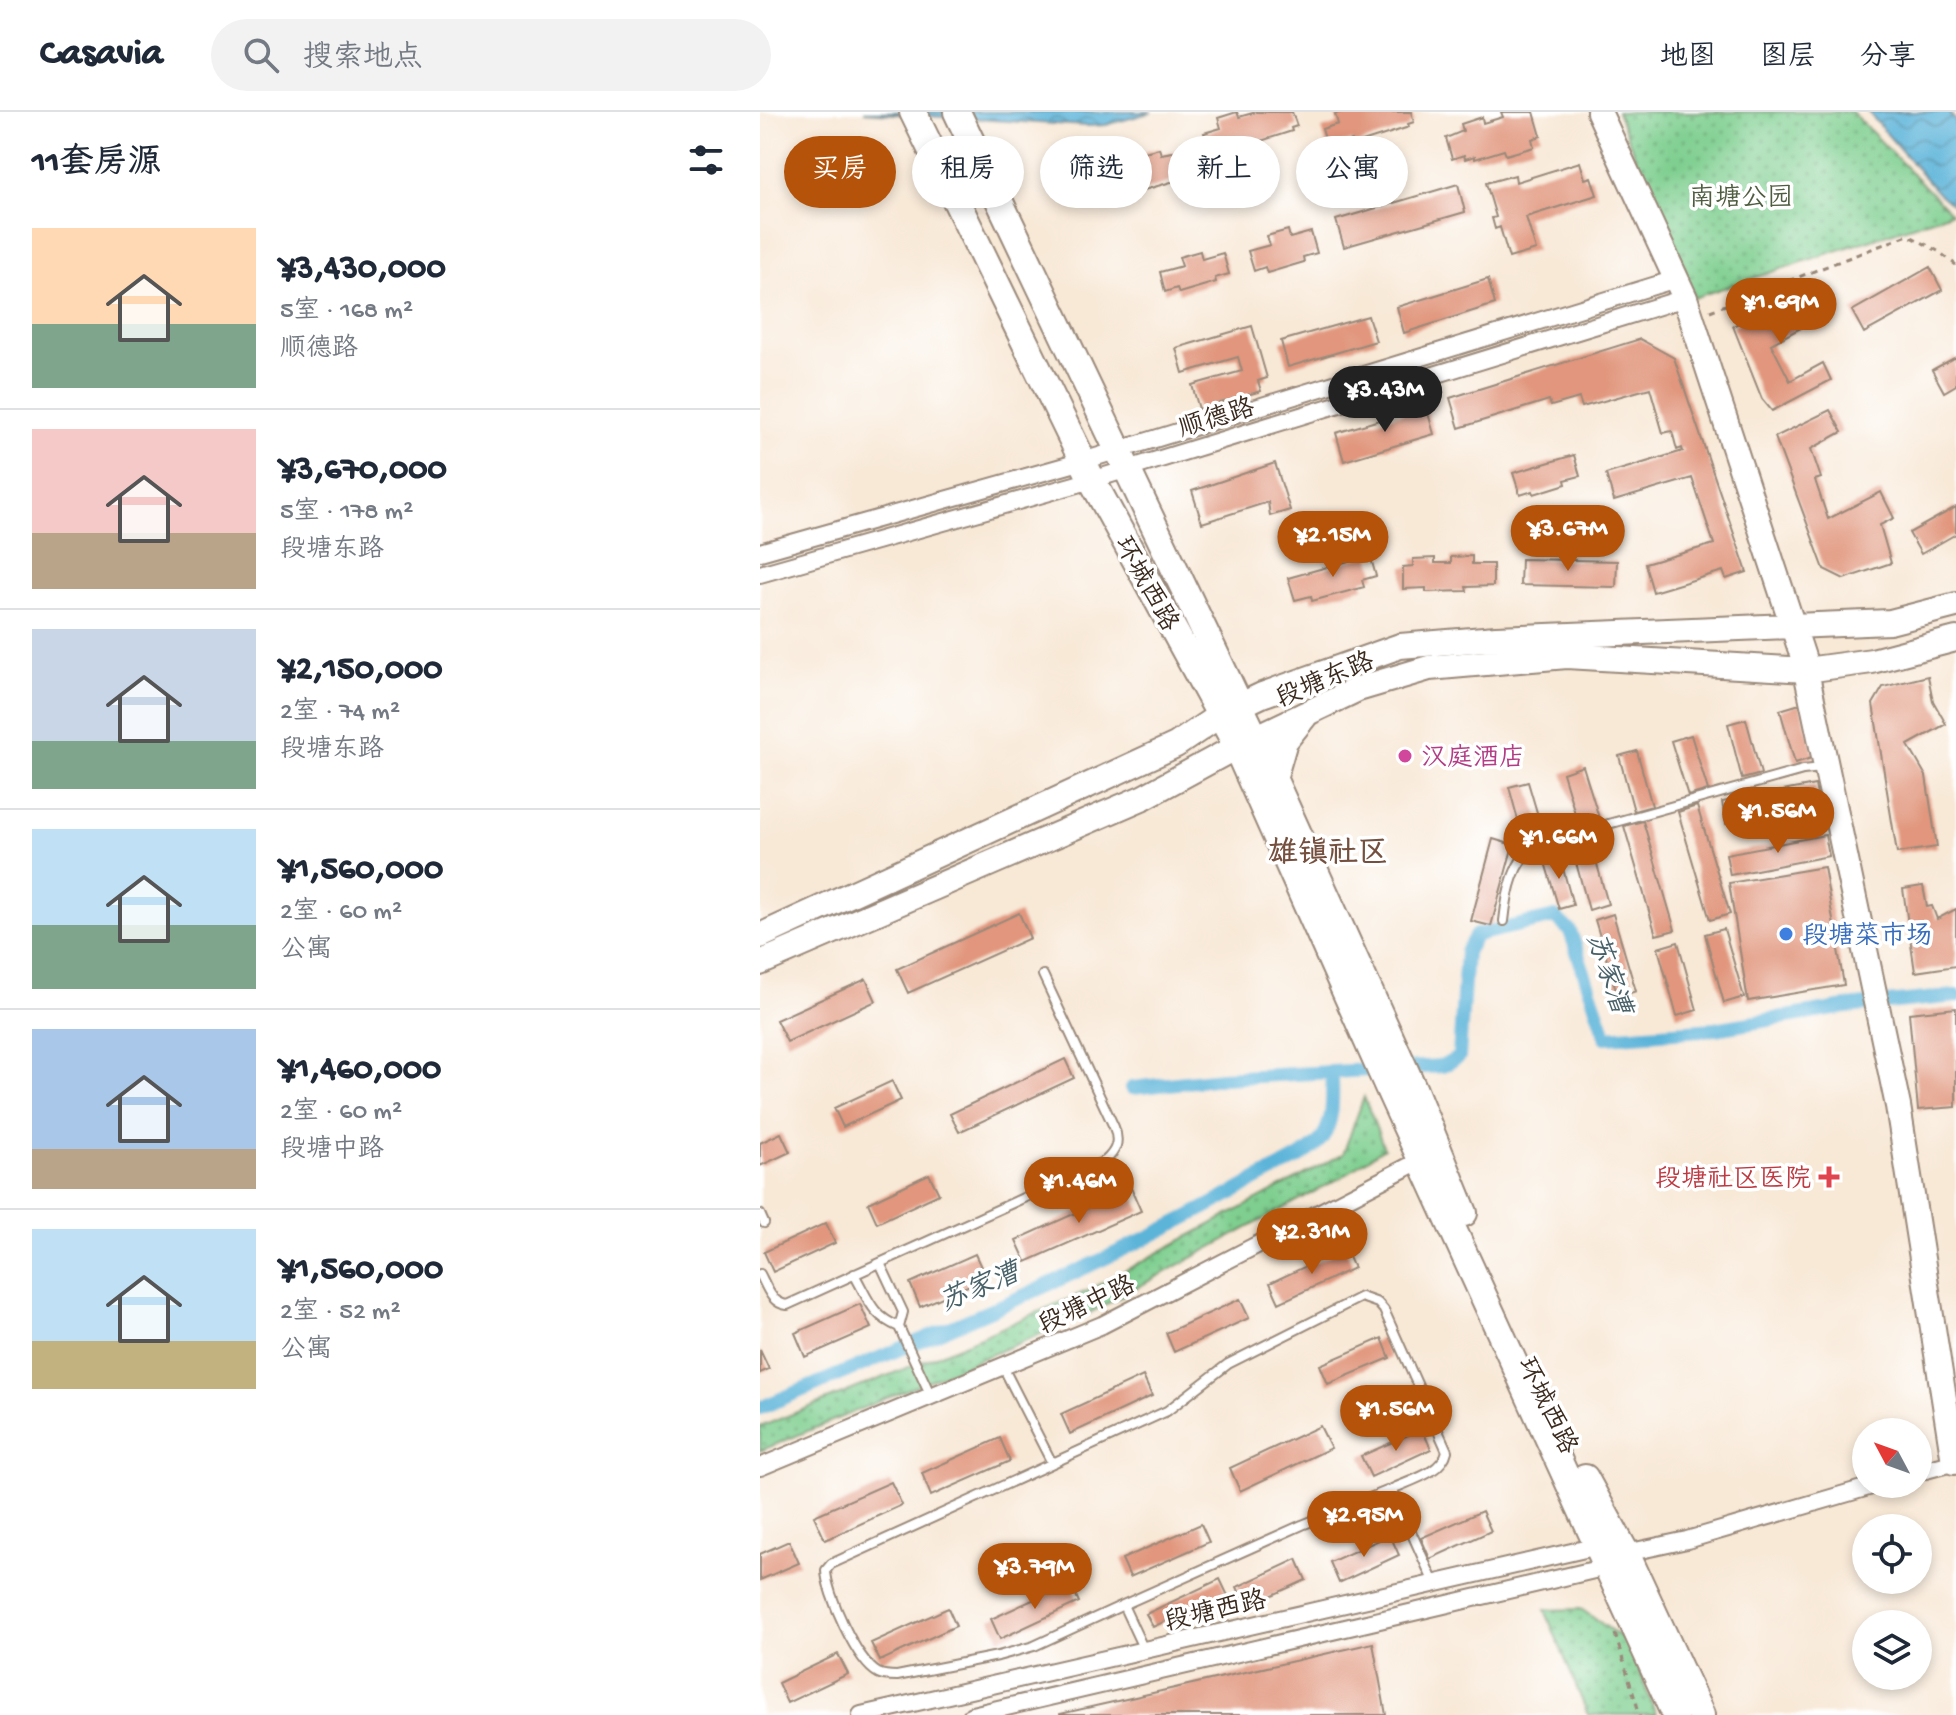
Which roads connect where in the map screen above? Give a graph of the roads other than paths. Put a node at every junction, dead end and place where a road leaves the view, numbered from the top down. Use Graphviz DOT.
graph roads {
  1 [pos="913,112"];
  2 [pos="957,112"];
  3 [pos="1599,112"];
  4 [pos="1684,298"];
  5 [pos="1121,460"];
  6 [pos="1087,470"];
  7 [pos="760,552"];
  8 [pos="760,574"];
  9 [pos="1956,605"];
  10 [pos="1792,625"];
  11 [pos="1956,639"];
  12 [pos="1806,670"];
  13 [pos="1230,710"];
  14 [pos="1304,716"];
  15 [pos="1245,742"];
  16 [pos="1826,767"];
  17 [pos="1273,779"];
  18 [pos="1504,921"];
  19 [pos="760,936"];
  20 [pos="760,963"];
  21 [pos="1043,975"];
  22 [pos="1374,1031"];
  23 [pos="1402,1092"];
  24 [pos="1421,1160"];
  25 [pos="760,1214"];
  26 [pos="764,1223"];
  27 [pos="880,1263"];
  28 [pos="760,1274"];
  29 [pos="854,1274"];
  30 [pos="899,1327"];
  31 [pos="1003,1367"];
  32 [pos="931,1396"];
  33 [pos="1955,1462"];
  34 [pos="1052,1463"];
  35 [pos="760,1467"];
  36 [pos="1932,1468"];
  37 [pos="1392,1489"];
  38 [pos="1852,1492"];
  39 [pos="1610,1555"];
  40 [pos="1434,1583"];
  41 [pos="1123,1605"];
  42 [pos="1144,1650"];
  43 [pos="861,1715"];
  44 [pos="972,1715"];
  45 [pos="1675,1715"];
  46 [pos="1701,1715"];
  1 -- 6 [label="main road, 环城西路"];
  2 -- 5 [label="main road, 环城西路"];
  3 -- 4 [label="main road"];
  4 -- 5 [label="street, 顺德路"];
  4 -- 10 [label="main road"];
  5 -- 6 [label="street, 顺德路"];
  5 -- 13 [label="main road, 环城西路"];
  6 -- 7 [label="street, 顺德路"];
  6 -- 8 [label="street, 顺德路"];
  6 -- 13 [label="main road, 环城西路"];
  9 -- 10 [label="main road, 段塘东路"];
  10 -- 12 [label="main road"];
  10 -- 13 [label="main road, 段塘东路"];
  11 -- 12 [label="main road, 段塘东路"];
  12 -- 14 [label="main road, 段塘东路"];
  12 -- 16 [label="main road"];
  13 -- 15 [label="main road, 环城西路"];
  13 -- 19 [label="main road, 段塘东路"];
  14 -- 15 [label="main road, 段塘东路"];
  14 -- 17 [label="main road"];
  15 -- 17 [label="main road, 环城西路"];
  15 -- 20 [label="main road, 段塘东路"];
  15 -- 22 [label="main road, 环城西路"];
  16 -- 18 [label="lane"];
  16 -- 33 [label="main road"];
  17 -- 22 [label="main road, 环城西路"];
  21 -- 27 [label="lane"];
  22 -- 23 [label="main road"];
  23 -- 24 [label="main road, 环城西路"];
  23 -- 39 [label="main road, 环城西路"];
  24 -- 31 [label="street, 段塘中路"];
  24 -- 39 [label="main road, 环城西路"];
  25 -- 26 [label="lane"];
  27 -- 29 [label="lane"];
  27 -- 30 [label="lane"];
  28 -- 29 [label="lane"];
  29 -- 30 [label="lane"];
  30 -- 32 [label="lane"];
  31 -- 32 [label="street, 段塘中路"];
  31 -- 34 [label="lane"];
  32 -- 35 [label="street, 段塘中路"];
  33 -- 36 [label="street"];
  34 -- 37 [label="lane"];
  34 -- 41 [label="lane"];
  37 -- 40 [label="lane"];
  37 -- 41 [label="lane"];
  38 -- 39 [label="street"];
  39 -- 40 [label="street, 段塘西路"];
  39 -- 44 [label="street"];
  39 -- 45 [label="main road, 环城西路"];
  39 -- 46 [label="main road, 环城西路"];
  40 -- 42 [label="street, 段塘西路"];
  41 -- 42 [label="lane"];
  42 -- 43 [label="street, 段塘西路"];
}
